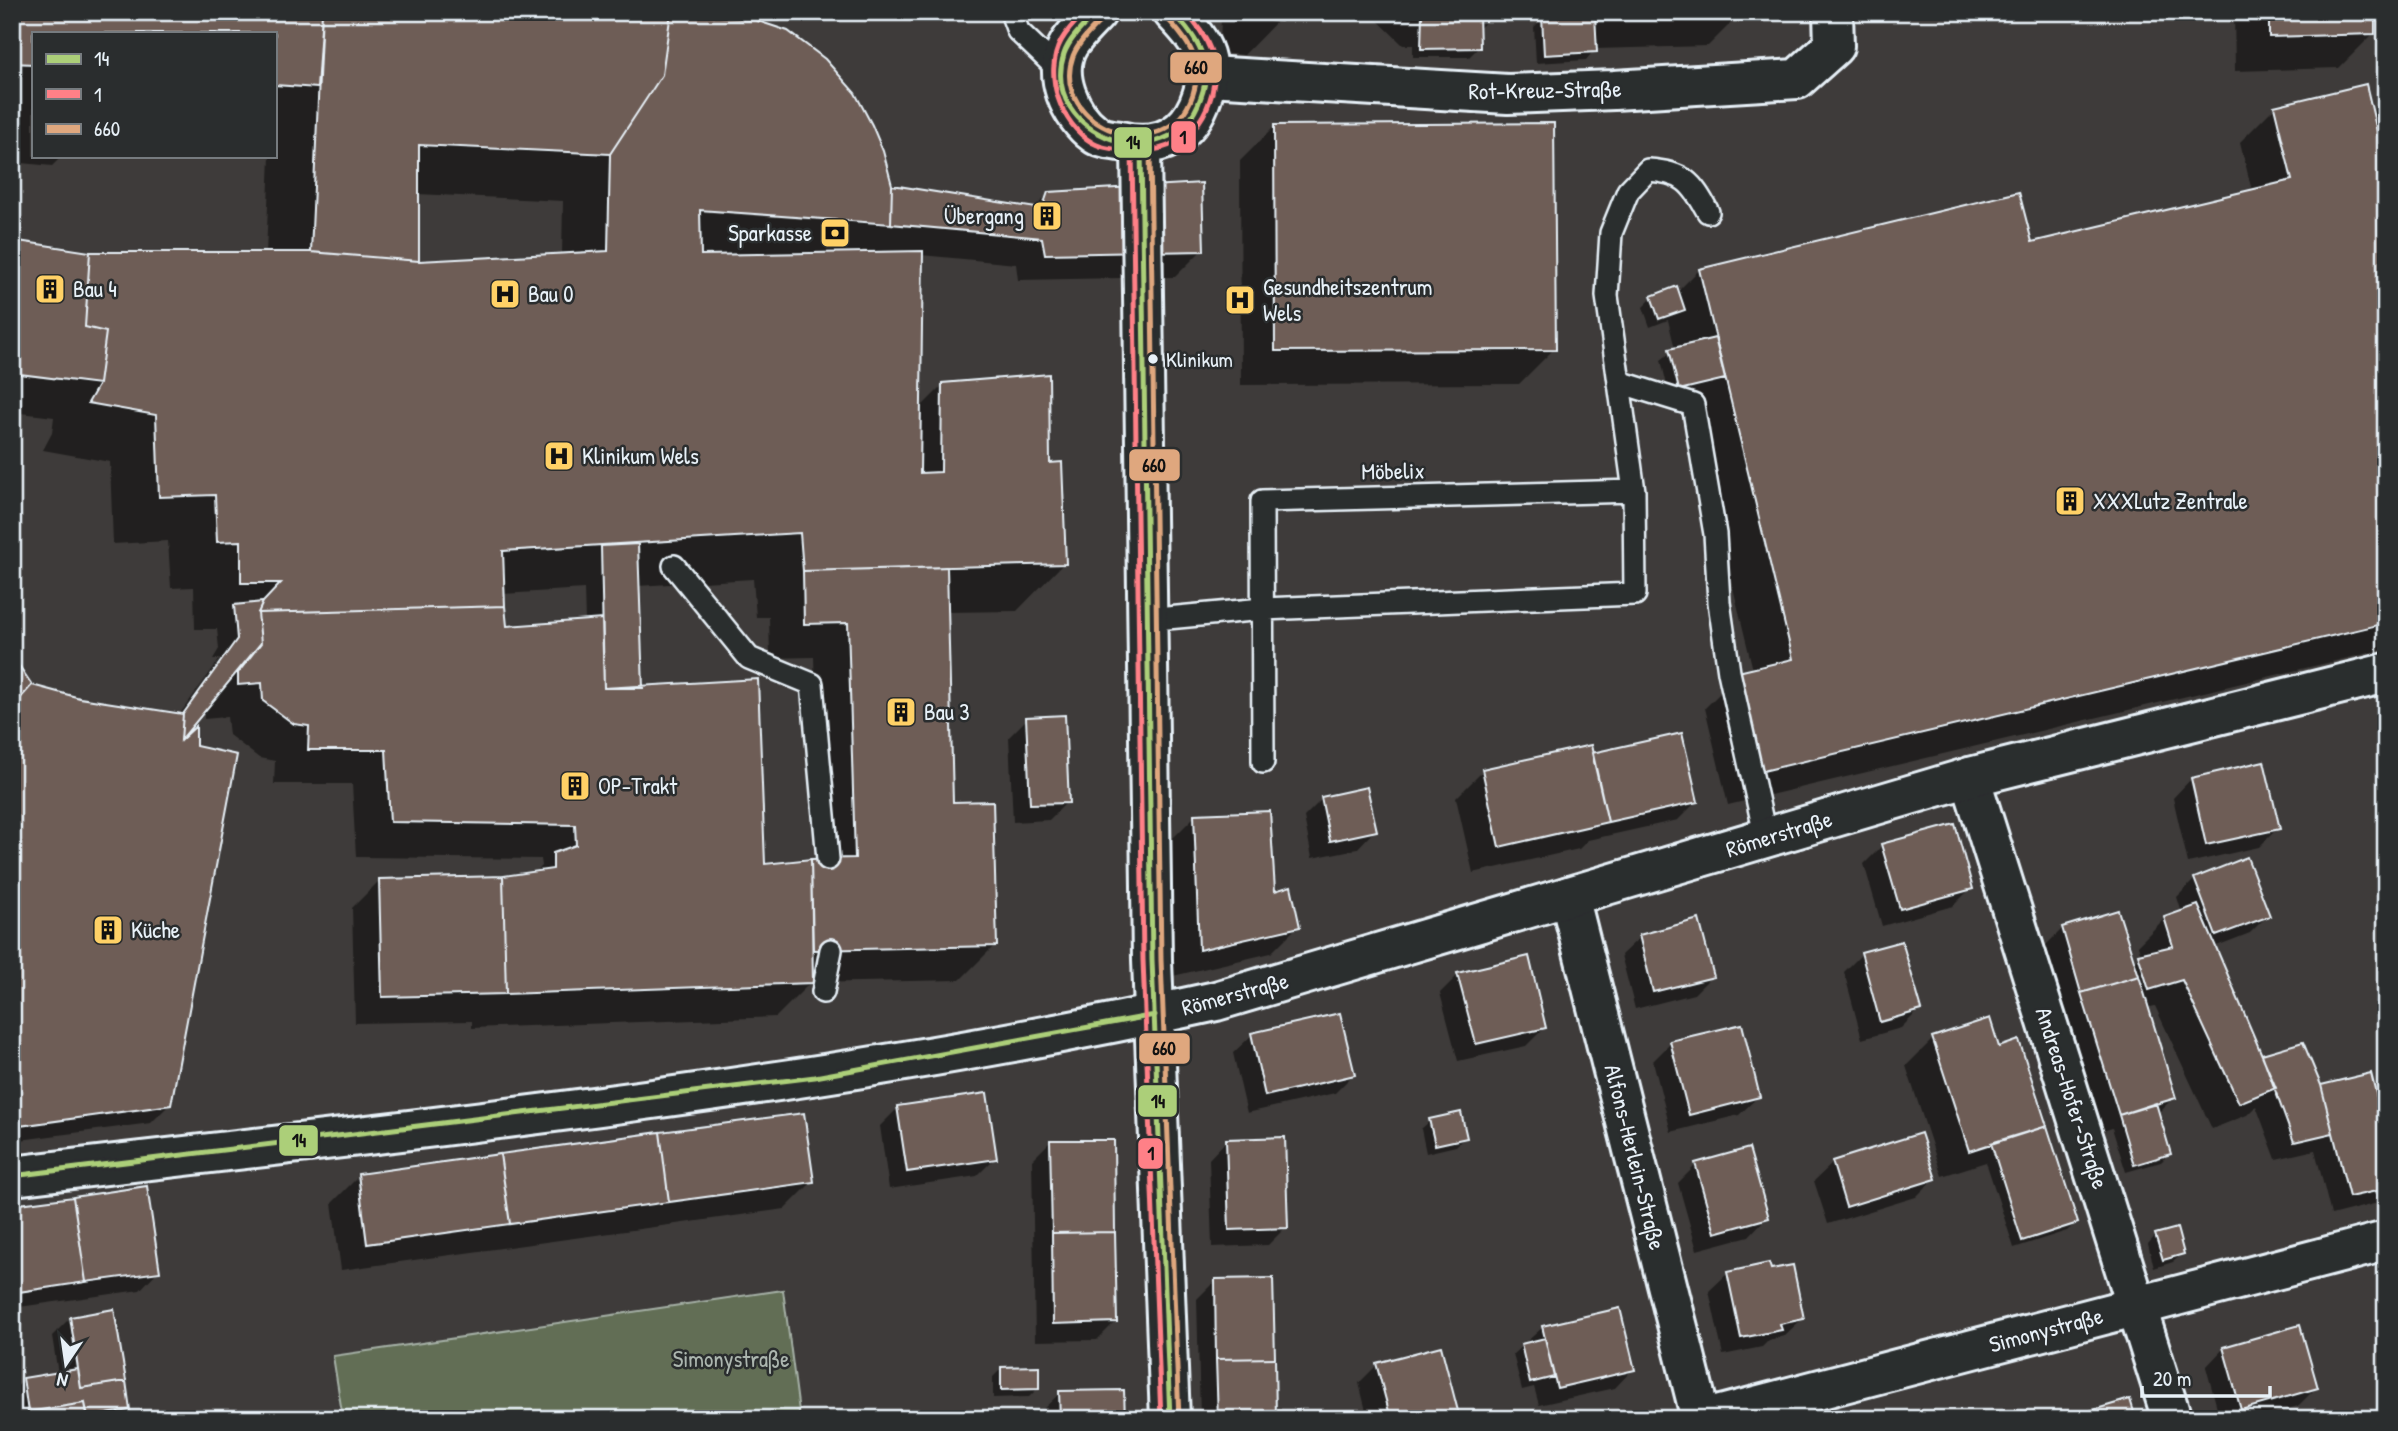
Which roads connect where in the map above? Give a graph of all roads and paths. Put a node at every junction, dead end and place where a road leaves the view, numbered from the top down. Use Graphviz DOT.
graph roads {
  1 [pos="1011,12"];
  2 [pos="1097,12"];
  3 [pos="1173,12"];
  4 [pos="1833,12"];
  5 [pos="1062,73"];
  6 [pos="1209,76"];
  7 [pos="1141,146"];
  8 [pos="1708,212"];
  9 [pos="1619,382"];
  10 [pos="1634,491"];
  11 [pos="674,566"];
  12 [pos="1263,610"];
  13 [pos="1146,620"];
  14 [pos="2386,673"];
  15 [pos="1263,762"];
  16 [pos="1970,777"];
  17 [pos="1766,839"];
  18 [pos="828,859"];
  19 [pos="1569,896"];
  20 [pos="831,950"];
  21 [pos="823,992"];
  22 [pos="1154,1015"];
  23 [pos="12,1176"];
  24 [pos="2386,1241"];
  25 [pos="2138,1305"];
  26 [pos="1170,1419"];
  27 [pos="1701,1419"];
  28 [pos="1706,1419"];
  29 [pos="2172,1419"];
  1 -- 5 [label="lane"];
  2 -- 5 [label="main road"];
  3 -- 6 [label="main road"];
  4 -- 6 [label="main road, Rot-Kreuz-Straße"];
  5 -- 7 [label="main road"];
  6 -- 7 [label="main road"];
  7 -- 13 [label="main road"];
  8 -- 9 [label="lane"];
  9 -- 10 [label="lane"];
  9 -- 17 [label="lane"];
  10 -- 12 [label="lane"];
  10 -- 12 [label="lane, Möbelix"];
  11 -- 18 [label="lane"];
  12 -- 13 [label="lane"];
  12 -- 15 [label="lane, Möbelix"];
  13 -- 22 [label="main road"];
  14 -- 16 [label="main road, Römerstraße"];
  16 -- 17 [label="main road, Römerstraße"];
  16 -- 25 [label="main road, Andreas-Hofer-Straße"];
  17 -- 19 [label="main road, Römerstraße"];
  19 -- 22 [label="main road, Römerstraße"];
  19 -- 27 [label="main road, Alfons-Herlein-Straße"];
  20 -- 21 [label="lane"];
  22 -- 23 [label="main road, Römerstraße"];
  22 -- 26 [label="main road"];
  24 -- 25 [label="main road, Simonystraße"];
  25 -- 28 [label="main road, Simonystraße"];
  25 -- 29 [label="main road, Andreas-Hofer-Straße"];
}
